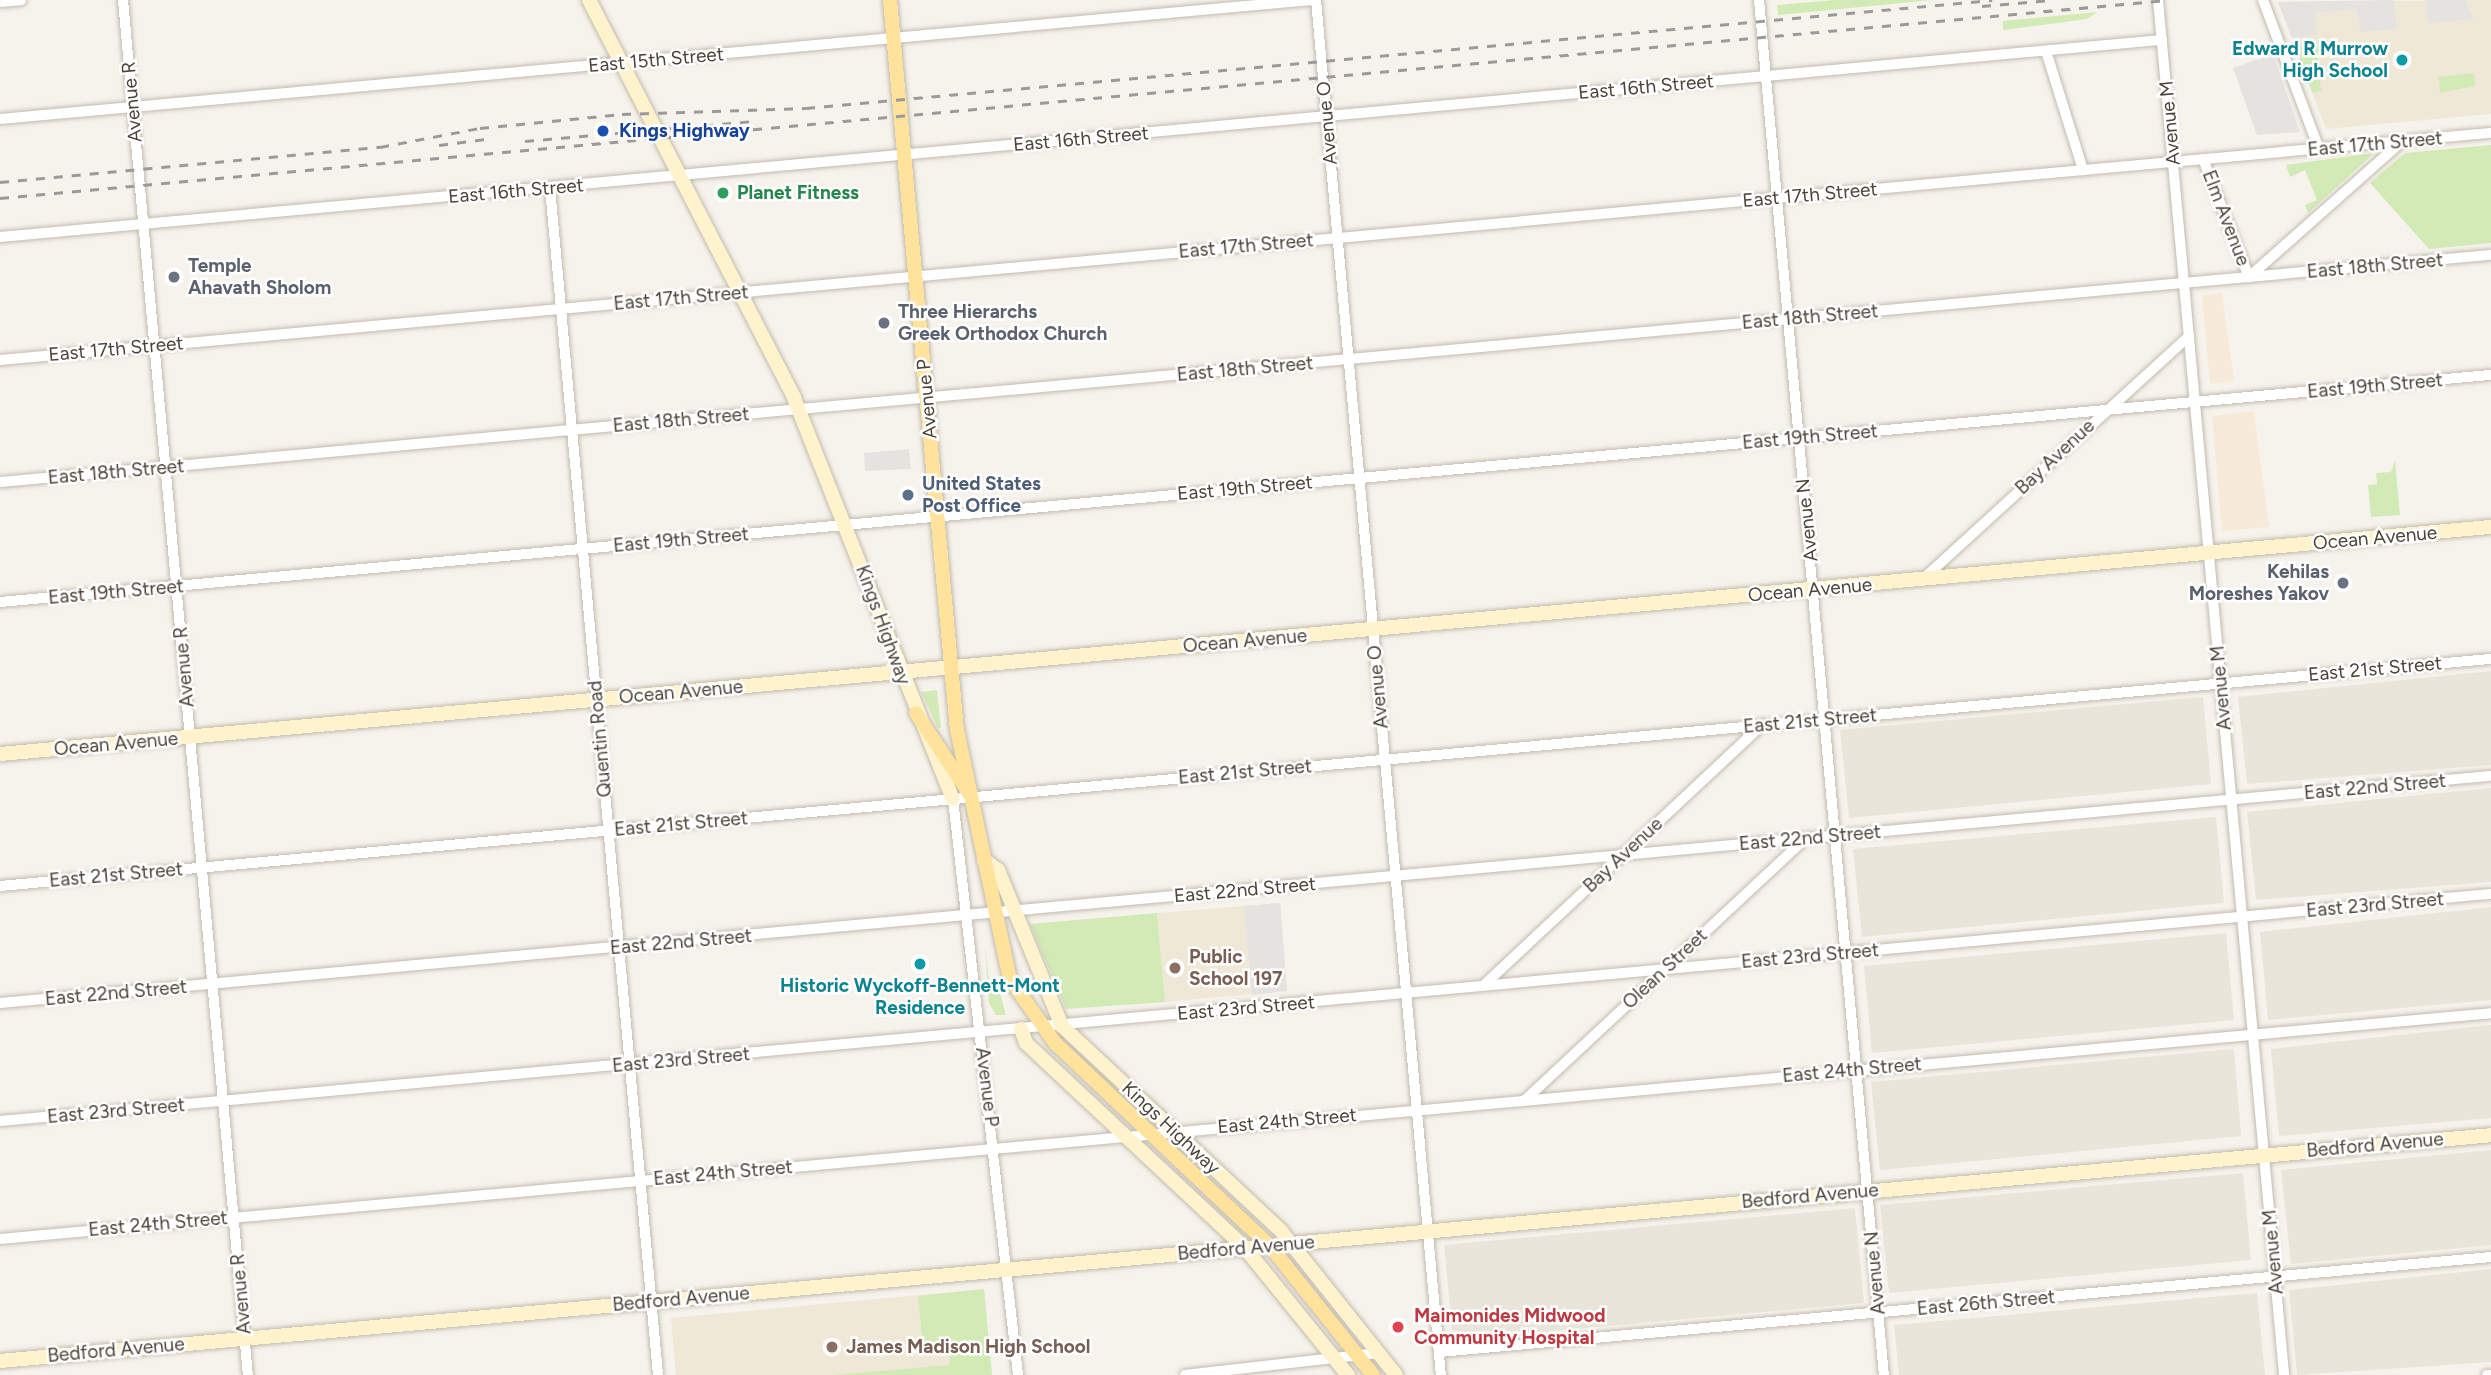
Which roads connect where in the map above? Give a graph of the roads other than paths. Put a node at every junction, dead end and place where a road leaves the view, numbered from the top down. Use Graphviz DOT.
graph roads {
  1 [pos="21,0"];
  2 [pos="123,0"];
  3 [pos="589,0"];
  4 [pos="890,0"];
  5 [pos="1314,0"];
  6 [pos="1759,0"];
  7 [pos="2158,0"];
  8 [pos="2263,0"];
  9 [pos="0,2"];
  10 [pos="893,38"];
  11 [pos="2162,40"];
  12 [pos="2046,51"];
  13 [pos="619,63"];
  14 [pos="1767,76"];
  15 [pos="132,107"];
  16 [pos="1326,117"];
  17 [pos="0,120"];
  18 [pos="2491,133"];
  19 [pos="2401,141"];
  20 [pos="2319,149"];
  21 [pos="904,155"];
  22 [pos="2203,159"];
  23 [pos="2173,161"];
  24 [pos="2083,170"];
  25 [pos="676,176"];
  26 [pos="550,188"];
  27 [pos="1777,198"];
  28 [pos="143,224"];
  29 [pos="0,237"];
  30 [pos="1337,238"];
  31 [pos="2491,255"];
  32 [pos="916,276"];
  33 [pos="2249,277"];
  34 [pos="2185,283"];
  35 [pos="738,292"];
  36 [pos="561,309"];
  37 [pos="1788,319"];
  38 [pos="2189,336"];
  39 [pos="154,346"];
  40 [pos="1349,359"];
  41 [pos="0,360"];
  42 [pos="2491,375"];
  43 [pos="927,398"];
  44 [pos="2195,402"];
  45 [pos="799,409"];
  46 [pos="2106,410"];
  47 [pos="572,430"];
  48 [pos="1798,438"];
  49 [pos="165,467"];
  50 [pos="1359,478"];
  51 [pos="0,482"];
  52 [pos="938,517"];
  53 [pos="846,525"];
  54 [pos="2491,527"];
  55 [pos="583,549"];
  56 [pos="2209,553"];
  57 [pos="1923,579"];
  58 [pos="176,586"];
  59 [pos="1814,589"];
  60 [pos="0,602"];
  61 [pos="1373,629"];
  62 [pos="2491,659"];
  63 [pos="952,668"];
  64 [pos="901,672"];
  65 [pos="2221,684"];
  66 [pos="597,700"];
  67 [pos="916,713"];
  68 [pos="1824,719"];
  69 [pos="1762,725"];
  70 [pos="190,738"];
  71 [pos="0,754"];
  72 [pos="1385,760"];
  73 [pos="2491,776"];
  74 [pos="972,797"];
  75 [pos="953,799"];
  76 [pos="2231,800"];
  77 [pos="608,830"];
  78 [pos="1835,836"];
  79 [pos="1806,838"];
  80 [pos="1623,855"];
  81 [pos="984,860"];
  82 [pos="202,868"];
  83 [pos="1396,877"];
  84 [pos="0,886"];
  85 [pos="2491,894"];
  86 [pos="1010,911"];
  87 [pos="994,912"];
  88 [pos="967,915"];
  89 [pos="2242,917"];
  90 [pos="619,947"];
  91 [pos="1846,953"];
  92 [pos="1664,969"];
  93 [pos="213,984"];
  94 [pos="1483,986"];
  95 [pos="1406,993"];
  96 [pos="0,1003"];
  97 [pos="2491,1013"];
  98 [pos="1062,1026"];
  99 [pos="1042,1028"];
  100 [pos="1021,1029"];
  101 [pos="979,1033"];
  102 [pos="2253,1034"];
  103 [pos="630,1064"];
  104 [pos="1856,1070"];
  105 [pos="1524,1100"];
  106 [pos="223,1101"];
  107 [pos="1417,1110"];
  108 [pos="0,1121"];
  109 [pos="1175,1131"];
  110 [pos="1152,1134"];
  111 [pos="2491,1135"];
  112 [pos="1125,1136"];
  113 [pos="995,1148"];
  114 [pos="2264,1155"];
  115 [pos="640,1181"];
  116 [pos="1867,1191"];
  117 [pos="234,1217"];
  118 [pos="1428,1231"];
  119 [pos="0,1239"];
  120 [pos="1294,1245"];
  121 [pos="1270,1246"];
  122 [pos="1245,1248"];
  123 [pos="2491,1256"];
  124 [pos="1009,1270"];
  125 [pos="2275,1276"];
  126 [pos="651,1302"];
  127 [pos="1878,1312"];
  128 [pos="245,1338"];
  129 [pos="1439,1352"];
  130 [pos="1378,1353"];
  131 [pos="1358,1356"];
  132 [pos="0,1361"];
  133 [pos="1336,1361"];
  134 [pos="248,1375"];
  135 [pos="658,1375"];
  136 [pos="1018,1375"];
  137 [pos="1185,1375"];
  138 [pos="1348,1375"];
  139 [pos="1373,1375"];
  140 [pos="1396,1375"];
  141 [pos="1441,1375"];
  142 [pos="1884,1375"];
  143 [pos="2284,1375"];
  1 -- 9 [label="street"];
  2 -- 15 [label="street, Avenue R"];
  3 -- 13 [label="main road, Kings Highway"];
  4 -- 10 [label="main road, Avenue P"];
  5 -- 10 [label="street, East 15th Street"];
  5 -- 16 [label="street, Avenue O"];
  6 -- 14 [label="street, Avenue N"];
  7 -- 11 [label="street, Avenue M"];
  8 -- 20 [label="street"];
  10 -- 13 [label="street, East 15th Street"];
  10 -- 21 [label="main road, Avenue P"];
  11 -- 12 [label="street, East 16th Street"];
  11 -- 23 [label="street, Avenue M"];
  12 -- 14 [label="street, East 16th Street"];
  12 -- 24 [label="street"];
  13 -- 15 [label="street, East 15th Street"];
  13 -- 25 [label="main road, Kings Highway"];
  14 -- 16 [label="street, East 16th Street"];
  14 -- 27 [label="street, Avenue N"];
  15 -- 17 [label="street, East 15th Street"];
  15 -- 28 [label="street, Avenue R"];
  16 -- 21 [label="street, East 16th Street"];
  16 -- 30 [label="street, Avenue O"];
  18 -- 19 [label="street, East 17th Street"];
  19 -- 20 [label="street, East 17th Street"];
  19 -- 33 [label="street"];
  20 -- 22 [label="street, East 17th Street"];
  21 -- 25 [label="street, East 16th Street"];
  21 -- 32 [label="main road, Avenue P"];
  22 -- 23 [label="street, East 17th Street"];
  22 -- 33 [label="street, Elm Avenue"];
  23 -- 24 [label="street, East 17th Street"];
  23 -- 34 [label="street, Avenue M"];
  24 -- 27 [label="street, East 17th Street"];
  25 -- 26 [label="street, East 16th Street"];
  25 -- 35 [label="main road, Kings Highway"];
  26 -- 28 [label="street, East 16th Street"];
  26 -- 36 [label="street, Quentin Road"];
  27 -- 30 [label="street, East 17th Street"];
  27 -- 37 [label="street, Avenue N"];
  28 -- 29 [label="street, East 16th Street"];
  28 -- 39 [label="street, Avenue R"];
  30 -- 32 [label="street, East 17th Street"];
  30 -- 40 [label="street, Avenue O"];
  31 -- 33 [label="street, East 18th Street"];
  32 -- 35 [label="street, East 17th Street"];
  32 -- 43 [label="main road, Avenue P"];
  33 -- 34 [label="street, East 18th Street"];
  34 -- 37 [label="street, East 18th Street"];
  34 -- 38 [label="street, Avenue M"];
  35 -- 36 [label="street, East 17th Street"];
  35 -- 45 [label="main road, Kings Highway"];
  36 -- 39 [label="street, East 17th Street"];
  36 -- 47 [label="street, Quentin Road"];
  37 -- 40 [label="street, East 18th Street"];
  37 -- 48 [label="street, Avenue N"];
  38 -- 44 [label="street, Avenue M"];
  38 -- 46 [label="street, Bay Avenue"];
  39 -- 41 [label="street, East 17th Street"];
  39 -- 49 [label="street, Avenue R"];
  40 -- 43 [label="street, East 18th Street"];
  40 -- 50 [label="street, Avenue O"];
  42 -- 44 [label="street, East 19th Street"];
  43 -- 45 [label="street, East 18th Street"];
  43 -- 52 [label="main road, Avenue P"];
  44 -- 46 [label="street, East 19th Street"];
  44 -- 56 [label="street, Avenue M"];
  45 -- 47 [label="street, East 18th Street"];
  45 -- 53 [label="main road, Kings Highway"];
  46 -- 48 [label="street, East 19th Street"];
  46 -- 57 [label="street, Bay Avenue"];
  47 -- 49 [label="street, East 18th Street"];
  47 -- 55 [label="street, Quentin Road"];
  48 -- 50 [label="street, East 19th Street"];
  48 -- 59 [label="street, Avenue N"];
  49 -- 51 [label="street, East 18th Street"];
  49 -- 58 [label="street, Avenue R"];
  50 -- 52 [label="street, East 19th Street"];
  50 -- 61 [label="street, Avenue O"];
  52 -- 53 [label="street, East 19th Street"];
  52 -- 63 [label="main road, Avenue P"];
  53 -- 55 [label="street, East 19th Street"];
  53 -- 64 [label="main road, Kings Highway"];
  54 -- 56 [label="main road, Ocean Avenue"];
  55 -- 58 [label="street, East 19th Street"];
  55 -- 66 [label="street, Quentin Road"];
  56 -- 57 [label="main road, Ocean Avenue"];
  56 -- 65 [label="street, Avenue M"];
  57 -- 59 [label="main road, Ocean Avenue"];
  58 -- 60 [label="street, East 19th Street"];
  58 -- 70 [label="street, Avenue R"];
  59 -- 61 [label="main road, Ocean Avenue"];
  59 -- 68 [label="street, Avenue N"];
  61 -- 63 [label="main road, Ocean Avenue"];
  61 -- 72 [label="street, Avenue O"];
  62 -- 65 [label="street, East 21st Street"];
  63 -- 64 [label="main road, Ocean Avenue"];
  63 -- 74 [label="main road, Avenue P"];
  64 -- 66 [label="main road, Ocean Avenue"];
  64 -- 67 [label="main road, Kings Highway"];
  65 -- 68 [label="street, East 21st Street"];
  65 -- 76 [label="street, Avenue M"];
  66 -- 70 [label="main road, Ocean Avenue"];
  66 -- 77 [label="street, Quentin Road"];
  67 -- 74 [label="main road"];
  67 -- 75 [label="main road, Kings Highway"];
  68 -- 69 [label="street, East 21st Street"];
  68 -- 78 [label="street, Avenue N"];
  69 -- 72 [label="street, East 21st Street"];
  69 -- 80 [label="street, Bay Avenue"];
  70 -- 71 [label="main road, Ocean Avenue"];
  70 -- 82 [label="street, Avenue R"];
  72 -- 74 [label="street, East 21st Street"];
  72 -- 83 [label="street, Avenue O"];
  73 -- 76 [label="street, East 22nd Street"];
  74 -- 75 [label="street, East 21st Street"];
  74 -- 81 [label="main road, Kings Highway"];
  75 -- 77 [label="street, East 21st Street"];
  75 -- 88 [label="street, Avenue P"];
  76 -- 78 [label="street, East 22nd Street"];
  76 -- 89 [label="street, Avenue M"];
  77 -- 82 [label="street, East 21st Street"];
  77 -- 90 [label="street, Quentin Road"];
  78 -- 79 [label="street, East 22nd Street"];
  78 -- 91 [label="street, Avenue N"];
  79 -- 80 [label="street, East 22nd Street"];
  79 -- 92 [label="street, Olean Street"];
  80 -- 83 [label="street, East 22nd Street"];
  80 -- 94 [label="street, Bay Avenue"];
  81 -- 86 [label="main road, Kings Highway"];
  81 -- 87 [label="main road, Kings Highway"];
  82 -- 84 [label="street, East 21st Street"];
  82 -- 93 [label="street, Avenue R"];
  83 -- 86 [label="street, East 22nd Street"];
  83 -- 95 [label="street, Avenue O"];
  85 -- 89 [label="street, East 23rd Street"];
  86 -- 87 [label="street, East 22nd Street"];
  86 -- 98 [label="main road, Kings Highway"];
  87 -- 88 [label="street, East 22nd Street"];
  87 -- 99 [label="main road, Kings Highway"];
  88 -- 90 [label="street, East 22nd Street"];
  88 -- 101 [label="street, Avenue P"];
  89 -- 91 [label="street, East 23rd Street"];
  89 -- 102 [label="street, Avenue M"];
  90 -- 93 [label="street, East 22nd Street"];
  90 -- 103 [label="street, Quentin Road"];
  91 -- 92 [label="street, East 23rd Street"];
  91 -- 104 [label="street, Avenue N"];
  92 -- 94 [label="street, East 23rd Street"];
  92 -- 105 [label="street, Olean Street"];
  93 -- 96 [label="street, East 22nd Street"];
  93 -- 106 [label="street, Avenue R"];
  94 -- 95 [label="street, East 23rd Street"];
  95 -- 98 [label="street, East 23rd Street"];
  95 -- 107 [label="street, Avenue O"];
  97 -- 102 [label="street, East 24th Street"];
  98 -- 99 [label="street, East 23rd Street"];
  98 -- 109 [label="main road, Kings Highway"];
  99 -- 100 [label="street, East 23rd Street"];
  99 -- 110 [label="main road, Kings Highway"];
  100 -- 101 [label="street, East 23rd Street"];
  100 -- 112 [label="main road, Kings Highway"];
  101 -- 103 [label="street, East 23rd Street"];
  101 -- 113 [label="street, Avenue P"];
  102 -- 104 [label="street, East 24th Street"];
  102 -- 114 [label="street, Avenue M"];
  103 -- 106 [label="street, East 23rd Street"];
  103 -- 115 [label="street, Quentin Road"];
  104 -- 105 [label="street, East 24th Street"];
  104 -- 116 [label="street, Avenue N"];
  105 -- 107 [label="street, East 24th Street"];
  106 -- 108 [label="street, East 23rd Street"];
  106 -- 117 [label="street, Avenue R"];
  107 -- 109 [label="street, East 24th Street"];
  107 -- 118 [label="street, Avenue O"];
  109 -- 110 [label="street, East 24th Street"];
  109 -- 120 [label="main road, Kings Highway"];
  110 -- 112 [label="street, East 24th Street"];
  110 -- 121 [label="main road, Kings Highway"];
  111 -- 114 [label="main road, Bedford Avenue"];
  112 -- 113 [label="street, East 24th Street"];
  112 -- 122 [label="main road, Kings Highway"];
  113 -- 115 [label="street, East 24th Street"];
  113 -- 124 [label="street, Avenue P"];
  114 -- 116 [label="main road, Bedford Avenue"];
  114 -- 125 [label="street, Avenue M"];
  115 -- 117 [label="street, East 24th Street"];
  115 -- 126 [label="street, Quentin Road"];
  116 -- 118 [label="main road, Bedford Avenue"];
  116 -- 127 [label="street, Avenue N"];
  117 -- 119 [label="street, East 24th Street"];
  117 -- 128 [label="street, Avenue R"];
  118 -- 120 [label="main road, Bedford Avenue"];
  118 -- 129 [label="street, Avenue O"];
  120 -- 121 [label="main road, Bedford Avenue"];
  120 -- 130 [label="main road, Kings Highway"];
  121 -- 122 [label="main road, Bedford Avenue"];
  121 -- 131 [label="main road, Kings Highway"];
  122 -- 124 [label="main road, Bedford Avenue"];
  122 -- 133 [label="main road, Kings Highway"];
  123 -- 125 [label="street, East 26th Street"];
  124 -- 126 [label="main road, Bedford Avenue"];
  124 -- 136 [label="street, Avenue P"];
  125 -- 127 [label="street, East 26th Street"];
  125 -- 143 [label="street, Avenue M"];
  126 -- 128 [label="main road, Bedford Avenue"];
  126 -- 135 [label="street, Quentin Road"];
  127 -- 129 [label="street, East 26th Street"];
  127 -- 142 [label="street, Avenue N"];
  128 -- 132 [label="main road, Bedford Avenue"];
  128 -- 134 [label="street, Avenue R"];
  129 -- 141 [label="street, Avenue O"];
  130 -- 131 [label="street"];
  130 -- 140 [label="main road, Kings Highway"];
  131 -- 133 [label="street"];
  131 -- 139 [label="main road, Kings Highway"];
  133 -- 137 [label="street"];
  133 -- 138 [label="main road, Kings Highway"];
}
